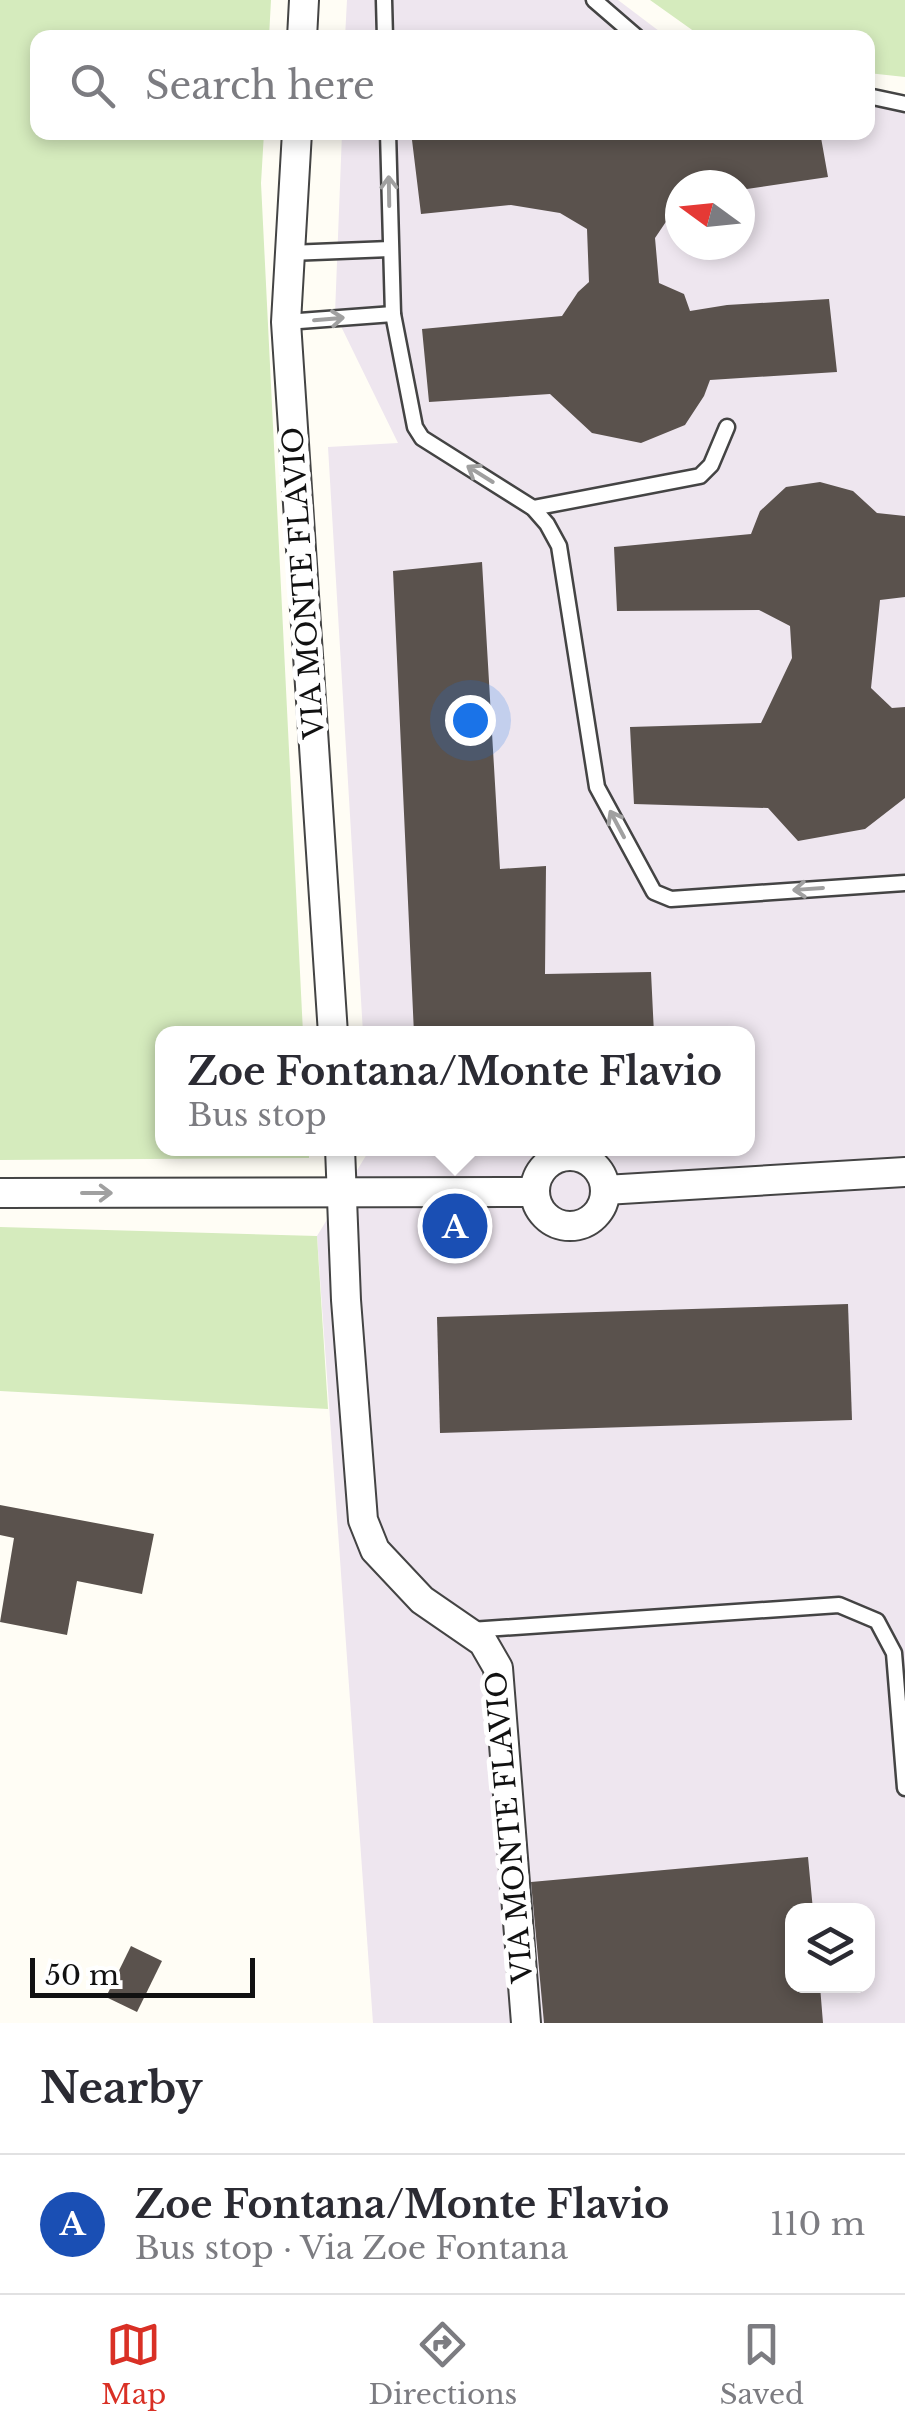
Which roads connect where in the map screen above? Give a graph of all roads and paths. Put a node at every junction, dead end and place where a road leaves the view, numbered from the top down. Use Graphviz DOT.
graph roads {
  1 [pos="304,0"];
  2 [pos="384,0"];
  3 [pos="594,0"];
  4 [pos="302,30"];
  5 [pos="385,30"];
  6 [pos="629,30"];
  7 [pos="875,98"];
  8 [pos="905,104"];
  9 [pos="296,140"];
  10 [pos="388,140"];
  11 [pos="390,249"];
  12 [pos="288,253"];
  13 [pos="393,314"];
  14 [pos="286,322"];
  15 [pos="726,427"];
  16 [pos="534,508"];
  17 [pos="905,883"];
  18 [pos="332,1026"];
  19 [pos="341,1156"];
  20 [pos="905,1172"];
  21 [pos="605,1190"];
  22 [pos="343,1192"];
  23 [pos="534,1192"];
  24 [pos="0,1193"];
  25 [pos="470,1630"];
  26 [pos="905,1788"];
  27 [pos="526,2023"];
  1 -- 4 [label="street"];
  2 -- 5 [label="lane"];
  3 -- 6 [label="lane"];
  7 -- 8 [label="lane"];
  9 -- 12 [label="street, VIA MONTE FLAVIO"];
  11 -- 10 [label="lane, one-way"];
  11 -- 12 [label="lane"];
  11 -- 13 [label="lane"];
  12 -- 14 [label="street, VIA MONTE FLAVIO"];
  14 -- 13 [label="lane, one-way"];
  16 -- 13 [label="lane, one-way"];
  14 -- 18 [label="street, VIA MONTE FLAVIO"];
  15 -- 16 [label="lane"];
  17 -- 16 [label="lane, one-way"];
  19 -- 22 [label="street, VIA MONTE FLAVIO"];
  20 -- 21 [label="street"];
  21 -- 23 [label="street"];
  21 -- 23 [label="street"];
  22 -- 23 [label="street"];
  24 -- 22 [label="street, one-way"];
  22 -- 25 [label="street, VIA MONTE FLAVIO"];
  25 -- 26 [label="lane"];
  25 -- 27 [label="street, VIA MONTE FLAVIO"];
}
